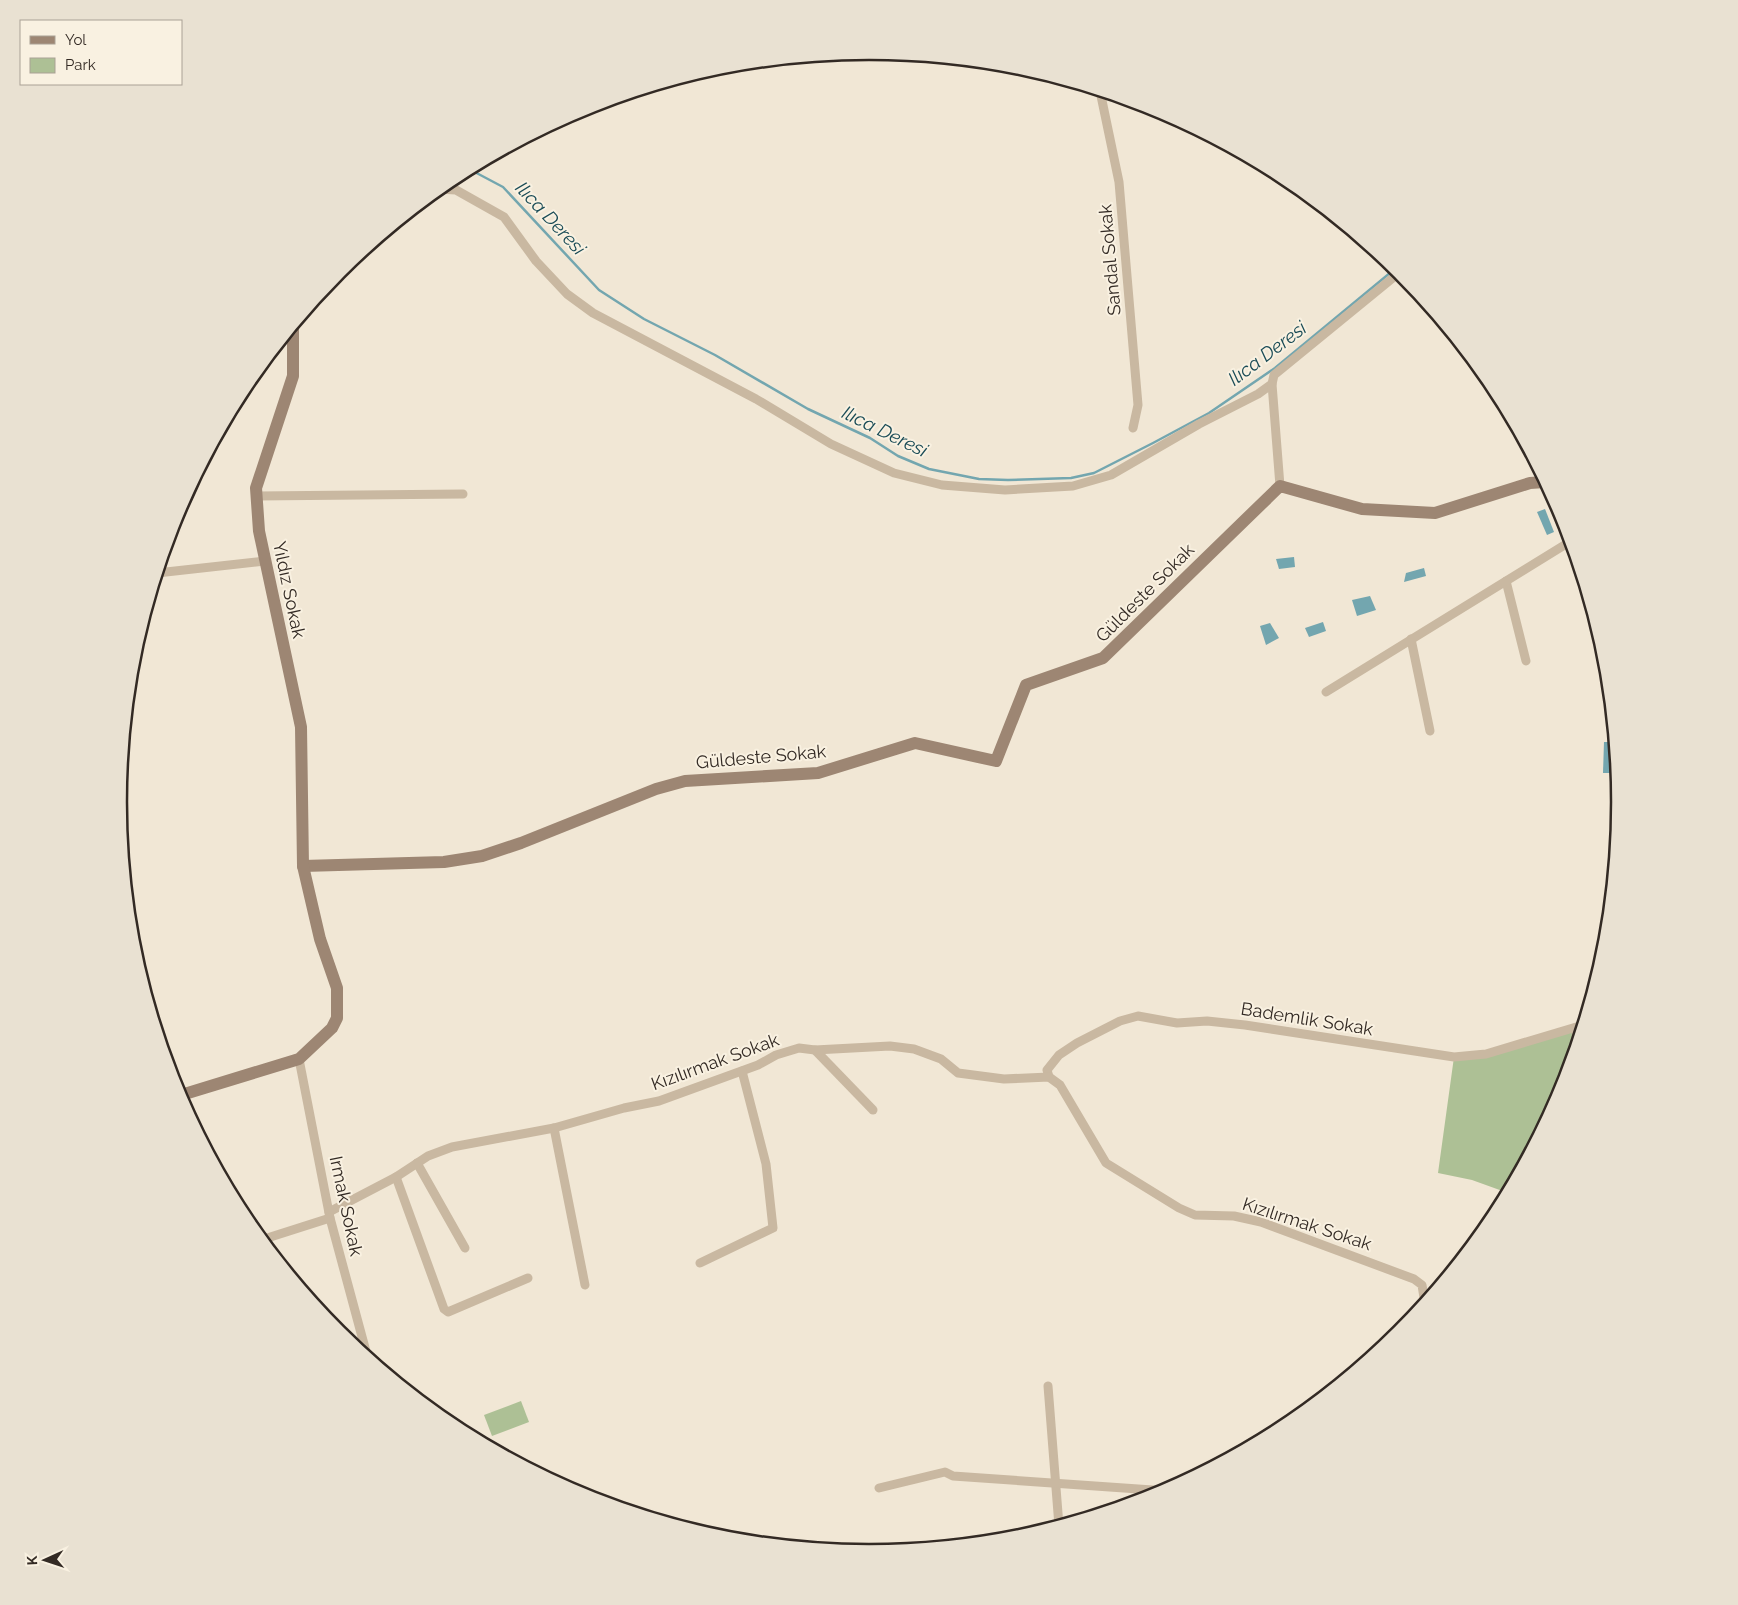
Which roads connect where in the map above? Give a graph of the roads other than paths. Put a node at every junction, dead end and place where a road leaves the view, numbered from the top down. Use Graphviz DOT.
graph roads {
  1 [pos="1101,97"];
  2 [pos="450,190"];
  3 [pos="1394,277"];
  4 [pos="293,334"];
  5 [pos="1272,384"];
  6 [pos="1133,428"];
  7 [pos="1539,482"];
  8 [pos="1280,486"];
  9 [pos="463,494"];
  10 [pos="256,496"];
  11 [pos="1565,544"];
  12 [pos="265,561"];
  13 [pos="163,572"];
  14 [pos="1506,581"];
  15 [pos="1411,639"];
  16 [pos="1526,661"];
  17 [pos="1326,692"];
  18 [pos="1430,731"];
  19 [pos="303,866"];
  20 [pos="1576,1028"];
  21 [pos="815,1050"];
  22 [pos="299,1059"];
  23 [pos="742,1071"];
  24 [pos="1049,1077"];
  25 [pos="186,1094"];
  26 [pos="873,1110"];
  27 [pos="554,1128"];
  28 [pos="417,1163"];
  29 [pos="396,1177"];
  30 [pos="330,1215"];
  31 [pos="268,1238"];
  32 [pos="465,1248"];
  33 [pos="700,1263"];
  34 [pos="528,1278"];
  35 [pos="585,1285"];
  36 [pos="1424,1296"];
  37 [pos="365,1348"];
  38 [pos="1048,1386"];
  39 [pos="1056,1482"];
  40 [pos="879,1488"];
  41 [pos="1149,1490"];
  42 [pos="1059,1521"];
  1 -- 6 [label="street, Sandal Sokak"];
  2 -- 5 [label="street"];
  3 -- 5 [label="street"];
  4 -- 10 [label="street, Yıldız Sokak"];
  5 -- 8 [label="street"];
  7 -- 8 [label="street"];
  8 -- 19 [label="street, Güldeste Sokak"];
  9 -- 10 [label="street"];
  10 -- 12 [label="street, Yıldız Sokak"];
  11 -- 14 [label="street"];
  12 -- 13 [label="street"];
  12 -- 19 [label="street, Yıldız Sokak"];
  14 -- 15 [label="street"];
  14 -- 16 [label="street"];
  15 -- 17 [label="street"];
  15 -- 18 [label="street"];
  19 -- 22 [label="street, Yıldız Sokak"];
  20 -- 24 [label="street, Bademlik Sokak"];
  21 -- 23 [label="street, Kızılırmak Sokak"];
  21 -- 24 [label="street, Kızılırmak Sokak"];
  21 -- 26 [label="street"];
  22 -- 25 [label="street"];
  22 -- 30 [label="street, Irmak Sokak"];
  23 -- 27 [label="street, Kızılırmak Sokak"];
  23 -- 33 [label="street"];
  24 -- 36 [label="street, Kızılırmak Sokak"];
  27 -- 28 [label="street, Kızılırmak Sokak"];
  27 -- 35 [label="street"];
  28 -- 29 [label="street, Kızılırmak Sokak"];
  28 -- 32 [label="street"];
  29 -- 30 [label="street, Kızılırmak Sokak"];
  29 -- 34 [label="street"];
  30 -- 31 [label="street, Kızılırmak Sokak"];
  30 -- 37 [label="street, Irmak Sokak"];
  38 -- 39 [label="street"];
  39 -- 40 [label="street"];
  39 -- 41 [label="street"];
  39 -- 42 [label="street"];
}
